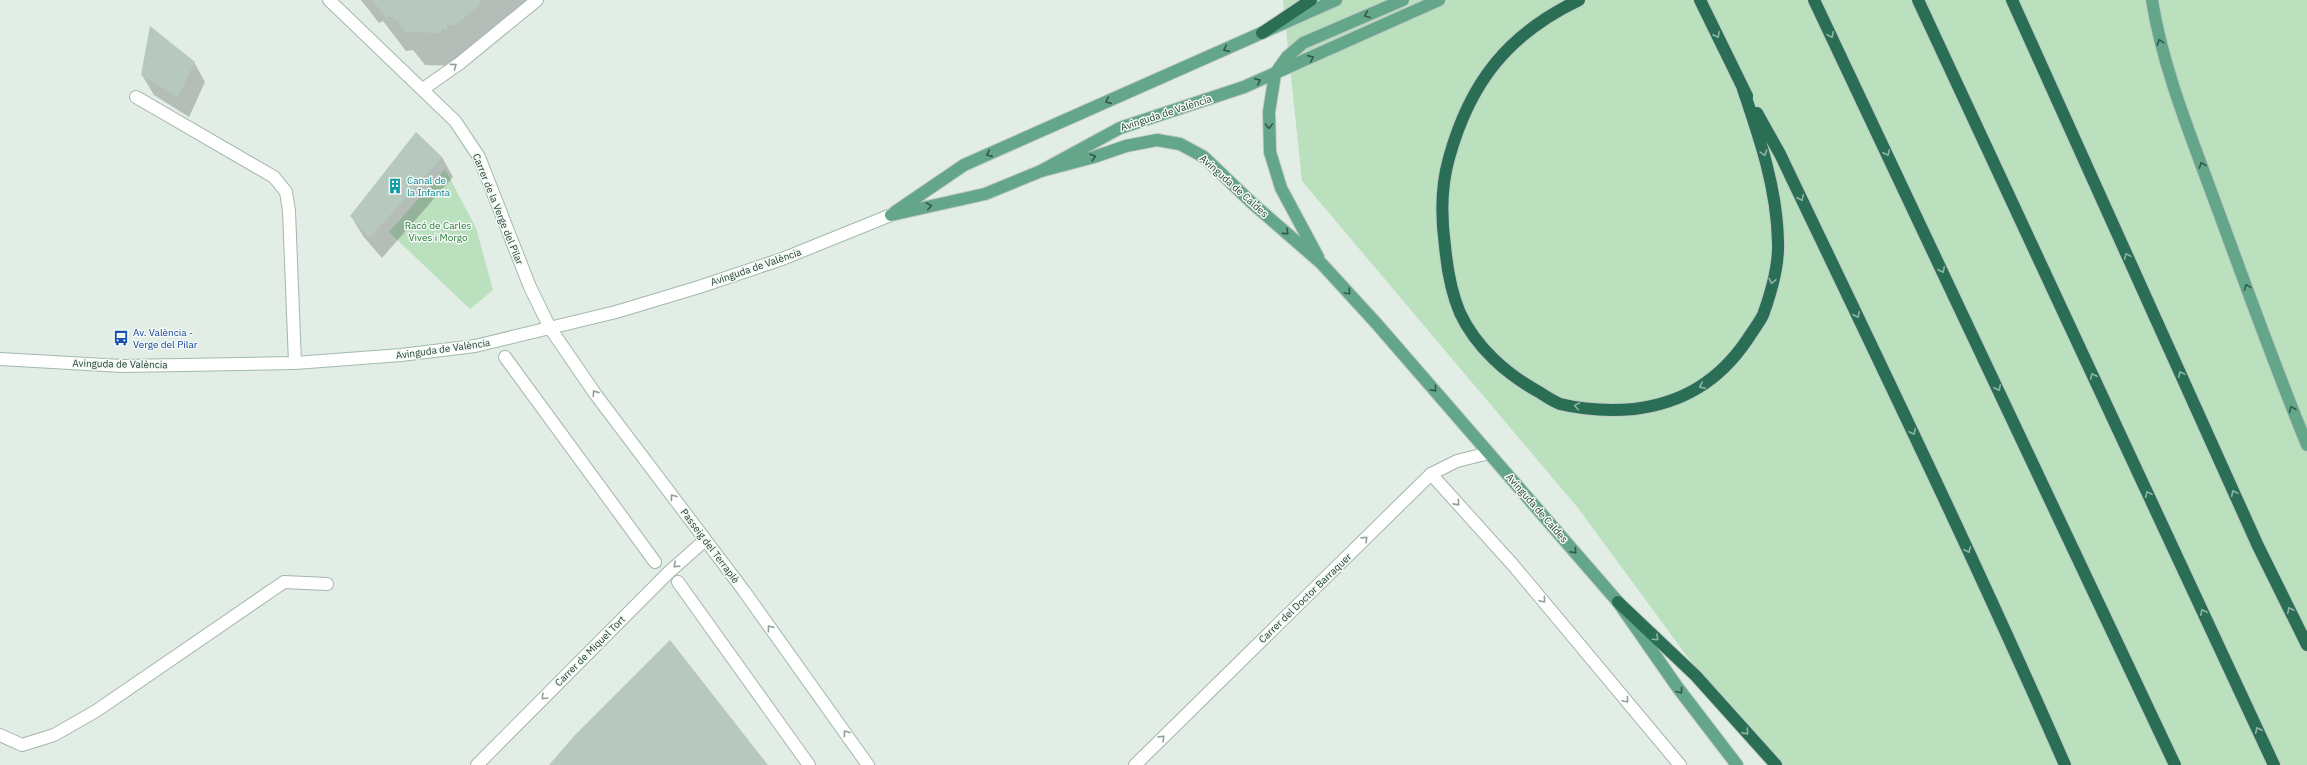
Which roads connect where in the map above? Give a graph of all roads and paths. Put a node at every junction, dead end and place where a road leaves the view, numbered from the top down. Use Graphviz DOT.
graph roads {
  1 [pos="329,0"];
  2 [pos="537,0"];
  3 [pos="1311,0"];
  4 [pos="1336,0"];
  5 [pos="1403,0"];
  6 [pos="1439,0"];
  7 [pos="1579,0"];
  8 [pos="1700,0"];
  9 [pos="1814,0"];
  10 [pos="1918,0"];
  11 [pos="2012,0"];
  12 [pos="2152,0"];
  13 [pos="1262,33"];
  14 [pos="1275,74"];
  15 [pos="423,89"];
  16 [pos="1743,89"];
  17 [pos="136,97"];
  18 [pos="1041,171"];
  19 [pos="891,214"];
  20 [pos="1321,263"];
  21 [pos="550,328"];
  22 [pos="505,357"];
  23 [pos="0,359"];
  24 [pos="295,363"];
  25 [pos="2307,445"];
  26 [pos="1489,453"];
  27 [pos="1431,474"];
  28 [pos="705,540"];
  29 [pos="655,562"];
  30 [pos="678,582"];
  31 [pos="327,584"];
  32 [pos="1618,602"];
  33 [pos="2307,645"];
  34 [pos="0,735"];
  35 [pos="477,765"];
  36 [pos="809,765"];
  37 [pos="868,765"];
  38 [pos="1134,765"];
  39 [pos="1680,765"];
  40 [pos="1737,765"];
  41 [pos="1776,765"];
  42 [pos="2065,765"];
  43 [pos="2175,765"];
  44 [pos="2274,765"];
  1 -- 15 [label="street, Carrer de la Verge del Pilar"];
  15 -- 2 [label="street, one-way"];
  3 -- 13 [label="highway"];
  4 -- 13 [label="main road, Avinguda de València"];
  5 -- 14 [label="main road, Avinguda de Caldes, one-way"];
  14 -- 6 [label="main road, Avinguda de València, one-way"];
  16 -- 7 [label="highway, one-way"];
  8 -- 16 [label="highway, one-way"];
  9 -- 43 [label="highway, one-way"];
  44 -- 10 [label="highway, one-way"];
  33 -- 11 [label="highway, one-way"];
  25 -- 12 [label="main road, one-way"];
  13 -- 19 [label="main road, Avinguda de València, one-way"];
  18 -- 14 [label="main road, Avinguda de València, one-way"];
  14 -- 20 [label="main road, Avinguda de Caldes, one-way"];
  15 -- 21 [label="street, Carrer de la Verge del Pilar"];
  16 -- 42 [label="highway, one-way"];
  17 -- 24 [label="street"];
  19 -- 18 [label="main road, Avinguda de València, one-way"];
  18 -- 20 [label="main road, Avinguda de Caldes, one-way"];
  19 -- 21 [label="street, Avinguda de València"];
  20 -- 26 [label="main road, Avinguda de Caldes, one-way"];
  21 -- 24 [label="street, Avinguda de València"];
  28 -- 21 [label="street, Passeig del Terraplè, one-way"];
  22 -- 29 [label="street"];
  23 -- 24 [label="street, Avinguda de València"];
  26 -- 27 [label="street, Carrer del Doctor Barraquer"];
  26 -- 32 [label="main road, Avinguda de Caldes, one-way"];
  38 -- 27 [label="street, Carrer del Doctor Barraquer, one-way"];
  27 -- 39 [label="street, one-way"];
  28 -- 35 [label="street, Carrer de Miquel Tort, one-way"];
  37 -- 28 [label="street, Passeig del Terraplè, one-way"];
  30 -- 36 [label="street"];
  31 -- 34 [label="street"];
  32 -- 40 [label="main road, Avinguda de Caldes, one-way"];
  32 -- 41 [label="highway, one-way"];
}
